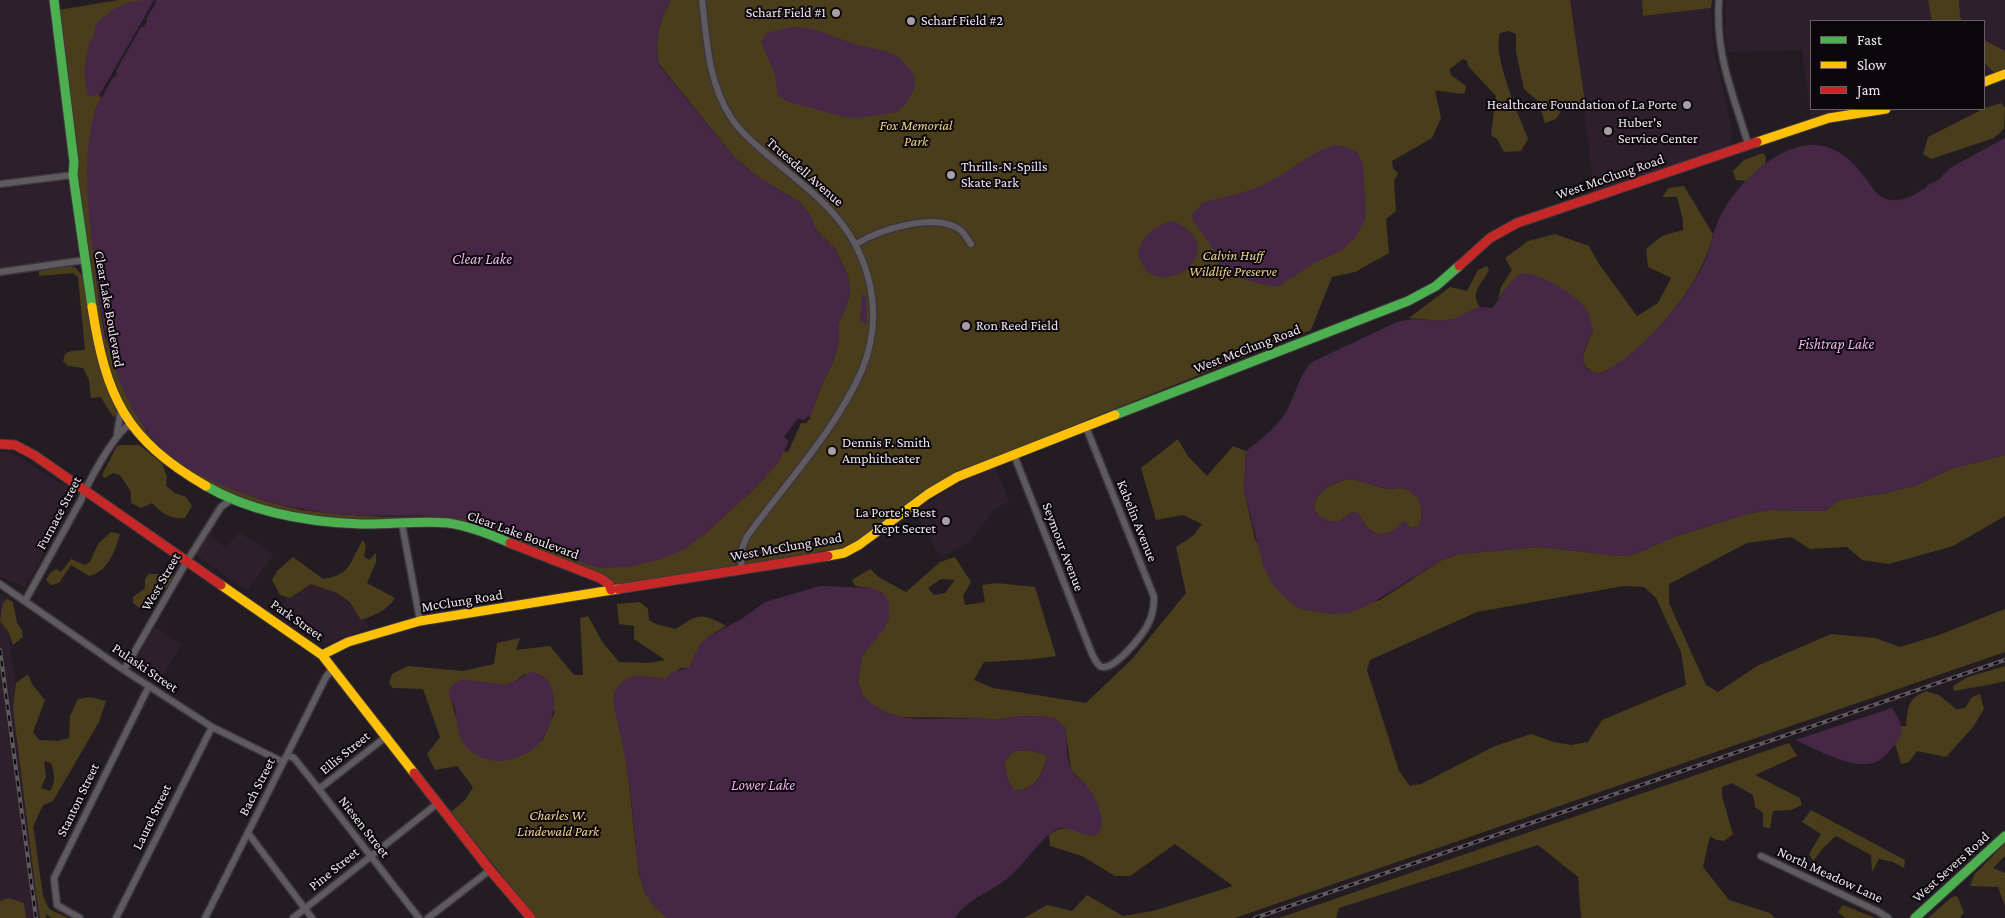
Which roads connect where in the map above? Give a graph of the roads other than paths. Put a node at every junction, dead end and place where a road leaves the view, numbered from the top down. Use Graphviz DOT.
graph roads {
  1 [pos="54,0"];
  2 [pos="702,0"];
  3 [pos="1719,0"];
  4 [pos="2005,74"];
  5 [pos="1985,82"];
  6 [pos="1880,110"];
  7 [pos="1748,144"];
  8 [pos="73,175"];
  9 [pos="0,184"];
  10 [pos="856,244"];
  11 [pos="972,244"];
  12 [pos="85,260"];
  13 [pos="0,272"];
  14 [pos="121,410"];
  15 [pos="132,426"];
  16 [pos="1086,427"];
  17 [pos="116,438"];
  18 [pos="0,444"];
  19 [pos="1014,455"];
  20 [pos="85,491"];
  21 [pos="222,494"];
  22 [pos="233,498"];
  23 [pos="221,507"];
  24 [pos="402,524"];
  25 [pos="187,561"];
  26 [pos="741,569"];
  27 [pos="0,584"];
  28 [pos="611,590"];
  29 [pos="25,601"];
  30 [pos="420,621"];
  31 [pos="1148,626"];
  32 [pos="322,655"];
  33 [pos="332,669"];
  34 [pos="124,670"];
  35 [pos="149,686"];
  36 [pos="212,727"];
  37 [pos="386,736"];
  38 [pos="287,755"];
  39 [pos="283,762"];
  40 [pos="319,790"];
  41 [pos="438,803"];
  42 [pos="248,833"];
  43 [pos="2005,836"];
  44 [pos="370,856"];
  45 [pos="1761,856"];
  46 [pos="490,870"];
  47 [pos="305,908"];
  48 [pos="80,918"];
  49 [pos="116,918"];
  50 [pos="205,918"];
  51 [pos="293,918"];
  52 [pos="312,918"];
  53 [pos="419,918"];
  54 [pos="428,918"];
  55 [pos="531,918"];
  56 [pos="1888,918"];
  57 [pos="1915,918"];
  1 -- 8 [label="street, Clear Lake Boulevard"];
  2 -- 10 [label="street, Truesdell Avenue"];
  3 -- 7 [label="street"];
  4 -- 5 [label="street"];
  6 -- 7 [label="street, West McClung Road"];
  7 -- 16 [label="street, West McClung Road"];
  8 -- 9 [label="street"];
  8 -- 12 [label="street, Clear Lake Boulevard"];
  10 -- 11 [label="street"];
  10 -- 26 [label="street, Truesdell Avenue"];
  12 -- 13 [label="street"];
  12 -- 14 [label="street, Clear Lake Boulevard"];
  14 -- 15 [label="street, Clear Lake Boulevard"];
  14 -- 17 [label="street, Furnace Street"];
  15 -- 17 [label="street, Furnace Street"];
  15 -- 21 [label="street, Clear Lake Boulevard"];
  16 -- 19 [label="street, West McClung Road"];
  16 -- 31 [label="street, Kabelin Avenue"];
  17 -- 20 [label="street, Furnace Street"];
  18 -- 20 [label="street, Park Street"];
  19 -- 26 [label="street, West McClung Road"];
  19 -- 31 [label="street, Seymour Avenue"];
  20 -- 25 [label="street, Park Street"];
  20 -- 29 [label="street, Furnace Street"];
  21 -- 22 [label="street, Clear Lake Boulevard"];
  21 -- 23 [label="street, West Street"];
  22 -- 23 [label="street, West Street"];
  22 -- 24 [label="street, Clear Lake Boulevard"];
  23 -- 25 [label="street, West Street"];
  24 -- 28 [label="street, Clear Lake Boulevard"];
  24 -- 30 [label="street"];
  25 -- 32 [label="street, Park Street"];
  25 -- 34 [label="street, West Street"];
  26 -- 28 [label="street, West McClung Road"];
  27 -- 29 [label="street, Pulaski Street"];
  28 -- 30 [label="street, McClung Road"];
  29 -- 34 [label="street, Pulaski Street"];
  30 -- 32 [label="street, McClung Road"];
  32 -- 33 [label="street, Park Street"];
  33 -- 37 [label="street, Park Street"];
  33 -- 38 [label="street, Bach Street"];
  34 -- 35 [label="street, Pulaski Street"];
  35 -- 36 [label="street, Pulaski Street"];
  35 -- 48 [label="street, Stanton Street"];
  36 -- 39 [label="street, Pulaski Street"];
  36 -- 49 [label="street, Laurel Street"];
  37 -- 40 [label="street, Ellis Street"];
  37 -- 41 [label="street, Park Street"];
  38 -- 39 [label="street, Bach Street"];
  38 -- 40 [label="street, Niesen Street"];
  39 -- 42 [label="street, Bach Street"];
  40 -- 44 [label="street, Niesen Street"];
  41 -- 44 [label="street, Pine Street"];
  41 -- 46 [label="street, Park Street"];
  42 -- 47 [label="street"];
  42 -- 50 [label="street, Bach Street"];
  43 -- 57 [label="street, West Severs Road"];
  44 -- 47 [label="street, Pine Street"];
  44 -- 53 [label="street, Niesen Street"];
  45 -- 56 [label="street, North Meadow Lane"];
  46 -- 54 [label="street"];
  46 -- 55 [label="street, Park Street"];
  47 -- 51 [label="street, Pine Street"];
  47 -- 52 [label="street"];
}
